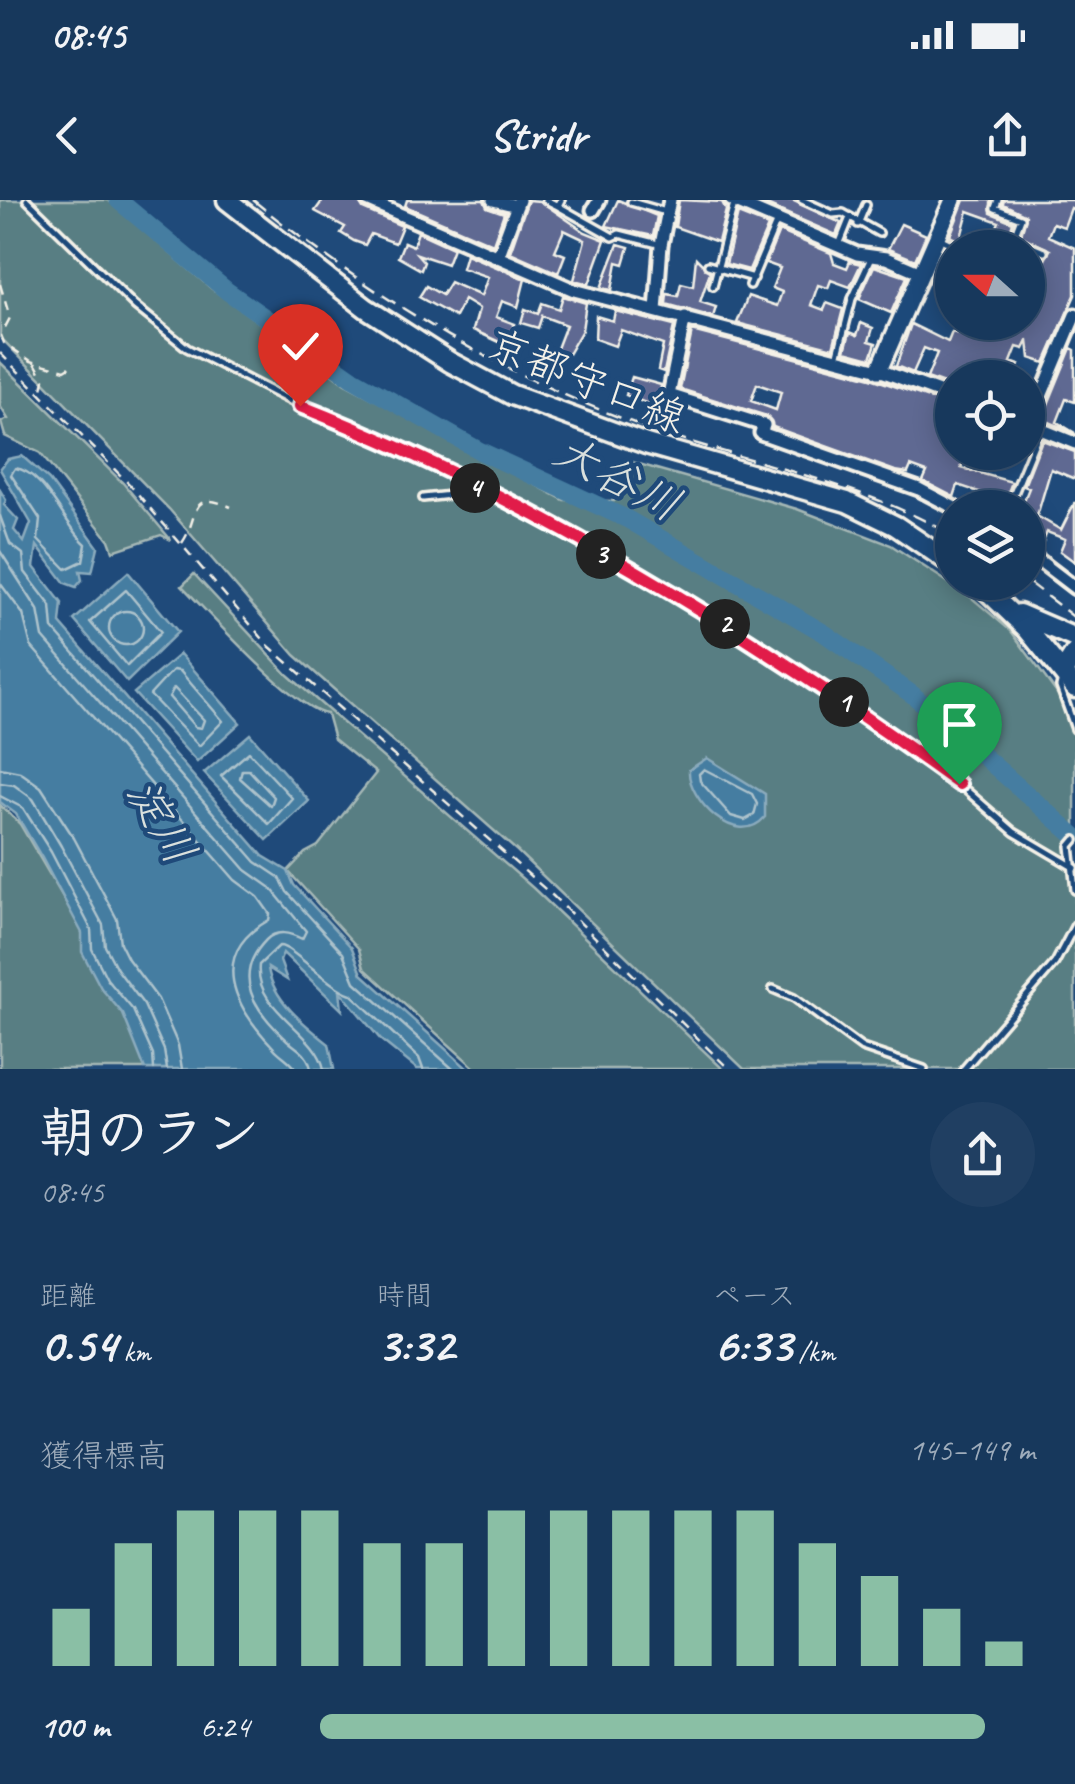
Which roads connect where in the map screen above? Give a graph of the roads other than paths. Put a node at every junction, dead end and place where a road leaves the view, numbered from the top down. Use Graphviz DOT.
graph roads {
  1 [pos="26,200"];
  2 [pos="227,200"];
  3 [pos="368,200"];
  4 [pos="493,200"];
  5 [pos="546,200"];
  6 [pos="802,200"];
  7 [pos="953,200"];
  8 [pos="998,200"];
  9 [pos="733,201"];
  10 [pos="631,202"];
  11 [pos="518,203"];
  12 [pos="560,203"];
  13 [pos="866,205"];
  14 [pos="668,206"];
  15 [pos="778,220"];
  16 [pos="849,220"];
  17 [pos="858,224"];
  18 [pos="940,230"];
  19 [pos="1016,230"];
  20 [pos="879,233"];
  21 [pos="935,242"];
  22 [pos="661,245"];
  23 [pos="839,247"];
  24 [pos="498,257"];
  25 [pos="870,258"];
  26 [pos="708,265"];
  27 [pos="718,268"];
  28 [pos="921,273"];
  29 [pos="754,278"];
  30 [pos="750,285"];
  31 [pos="713,286"];
  32 [pos="656,311"];
  33 [pos="1075,316"];
  34 [pos="685,317"];
  35 [pos="837,358"];
  36 [pos="880,370"];
  37 [pos="935,391"];
  38 [pos="1045,393"];
  39 [pos="1045,431"];
  40 [pos="1075,443"];
  41 [pos="475,488"];
  42 [pos="422,498"];
  43 [pos="935,498"];
  44 [pos="935,552"];
  45 [pos="1045,565"];
  46 [pos="1075,588"];
  47 [pos="1000,600"];
  48 [pos="1002,602"];
  49 [pos="1075,638"];
  50 [pos="1075,653"];
  51 [pos="1064,670"];
  52 [pos="1075,688"];
  53 [pos="1075,729"];
  54 [pos="1075,840"];
  55 [pos="1074,868"];
  56 [pos="1075,890"];
  57 [pos="1075,925"];
  58 [pos="773,989"];
  59 [pos="924,1069"];
  60 [pos="964,1069"];
  1 -- 41 [label="lane"];
  2 -- 44 [label="main road, 京都守口線"];
  3 -- 24 [label="street"];
  4 -- 11 [label="street"];
  5 -- 12 [label="lane"];
  6 -- 16 [label="lane"];
  7 -- 18 [label="street"];
  8 -- 19 [label="lane"];
  9 -- 15 [label="street"];
  9 -- 27 [label="lane"];
  10 -- 14 [label="lane"];
  11 -- 24 [label="street"];
  12 -- 22 [label="lane"];
  13 -- 17 [label="lane"];
  14 -- 22 [label="street"];
  15 -- 23 [label="street"];
  15 -- 29 [label="lane"];
  16 -- 17 [label="lane"];
  16 -- 23 [label="lane"];
  17 -- 20 [label="lane"];
  21 -- 28 [label="street"];
  22 -- 32 [label="street"];
  23 -- 25 [label="street"];
  24 -- 32 [label="street"];
  25 -- 28 [label="street"];
  25 -- 35 [label="lane"];
  26 -- 27 [label="lane"];
  27 -- 29 [label="lane"];
  27 -- 31 [label="lane"];
  28 -- 36 [label="street"];
  29 -- 30 [label="lane"];
  32 -- 34 [label="street"];
  33 -- 38 [label="street"];
  34 -- 35 [label="street"];
  34 -- 43 [label="street"];
  35 -- 36 [label="street"];
  36 -- 37 [label="street"];
  39 -- 40 [label="street"];
  41 -- 42 [label="lane"];
  41 -- 55 [label="lane"];
  45 -- 46 [label="street"];
  47 -- 48 [label="main road"];
  48 -- 49 [label="main road"];
  48 -- 51 [label="main road"];
  50 -- 51 [label="main road"];
  51 -- 52 [label="main road"];
  51 -- 53 [label="lane"];
  54 -- 55 [label="lane"];
  55 -- 56 [label="lane"];
  57 -- 60 [label="lane"];
  58 -- 59 [label="lane"];
}
